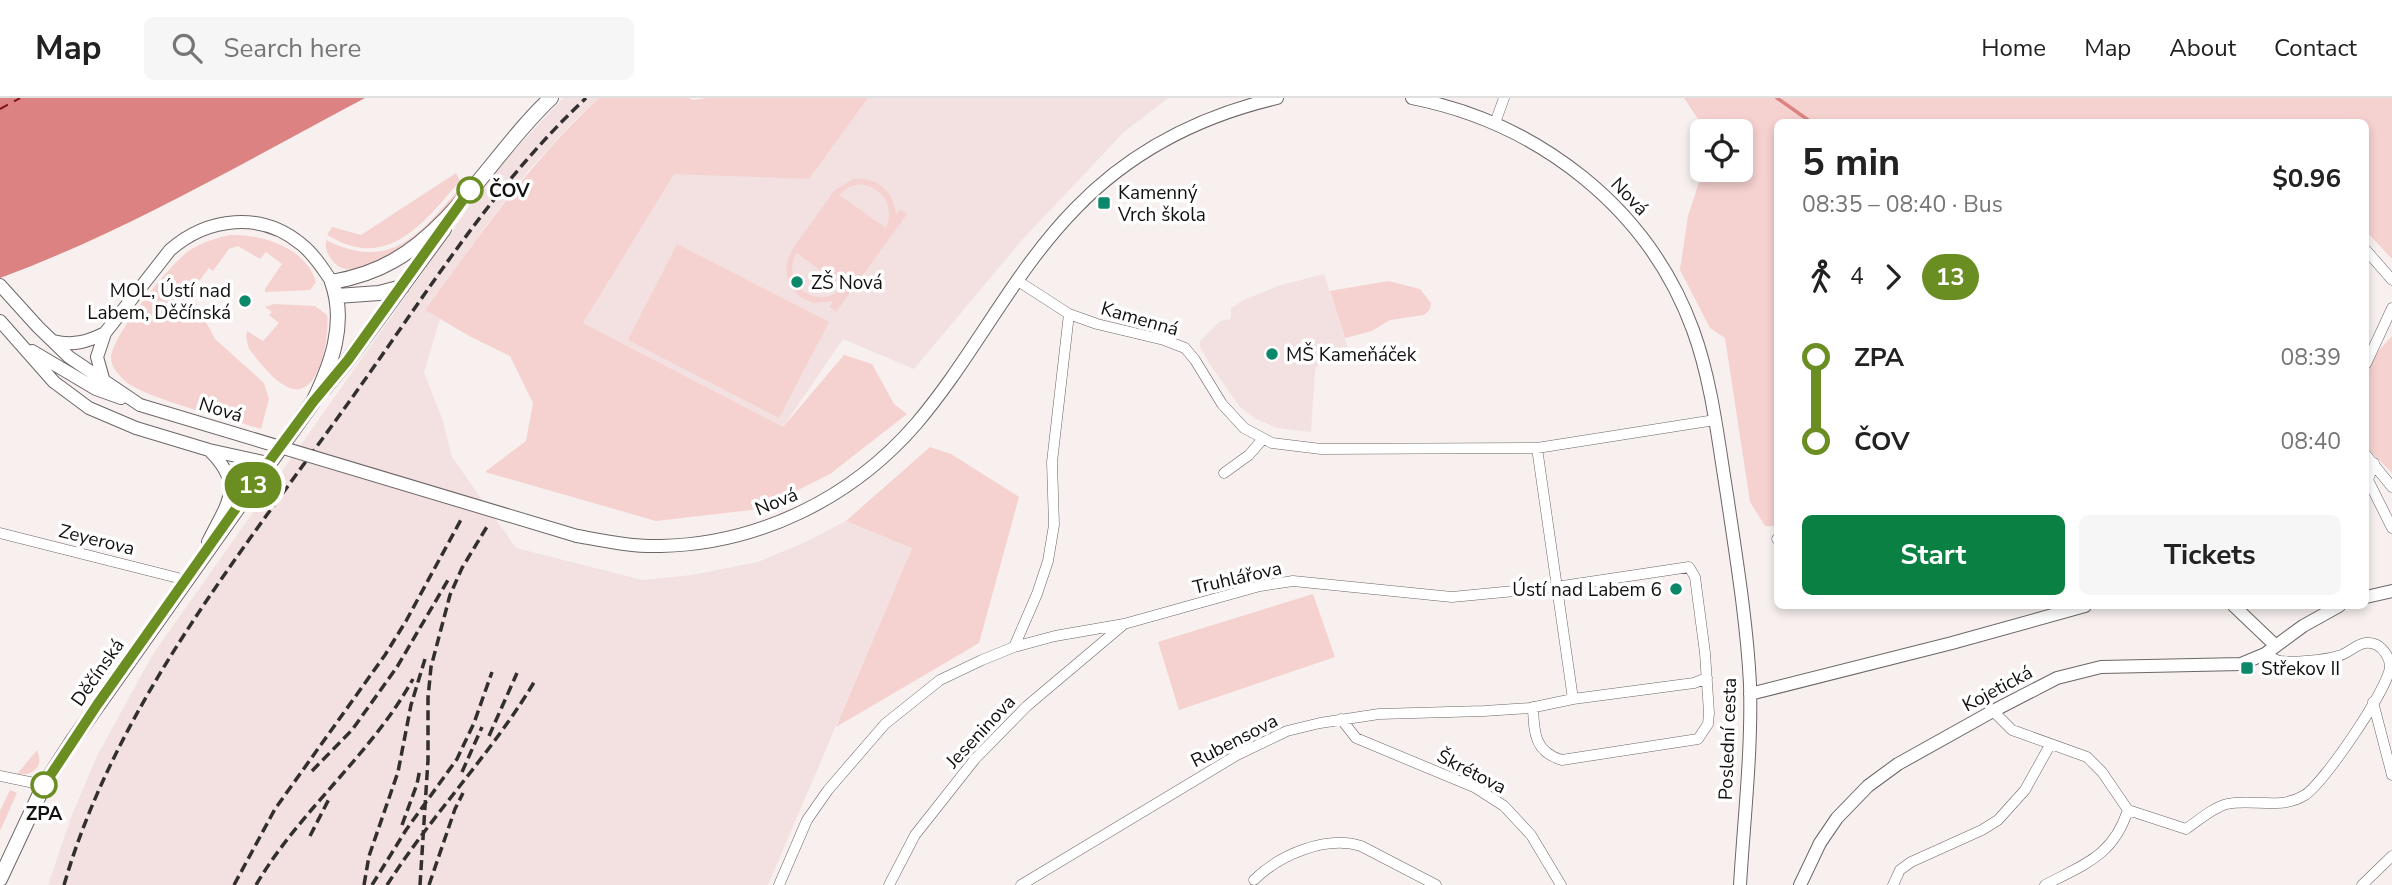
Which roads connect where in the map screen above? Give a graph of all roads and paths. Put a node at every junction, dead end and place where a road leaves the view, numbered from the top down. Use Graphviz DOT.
graph roads {
  1 [pos="551,98"];
  2 [pos="1277,98"];
  3 [pos="1412,98"];
  4 [pos="1504,98"];
  5 [pos="1495,123"];
  6 [pos="461,201"];
  7 [pos="2369,253"];
  8 [pos="2392,280"];
  9 [pos="1018,281"];
  10 [pos="0,285"];
  11 [pos="402,287"];
  12 [pos="335,289"];
  13 [pos="2392,308"];
  14 [pos="1069,314"];
  15 [pos="0,321"];
  16 [pos="106,333"];
  17 [pos="51,340"];
  18 [pos="20,343"];
  19 [pos="2369,358"];
  20 [pos="104,382"];
  21 [pos="313,402"];
  22 [pos="140,404"];
  23 [pos="1714,420"];
  24 [pos="1262,440"];
  25 [pos="1537,448"];
  26 [pos="209,450"];
  27 [pos="2370,459"];
  28 [pos="268,463"];
  29 [pos="1224,473"];
  30 [pos="2369,482"];
  31 [pos="2392,487"];
  32 [pos="2392,528"];
  33 [pos="0,533"];
  34 [pos="1735,552"];
  35 [pos="195,568"];
  36 [pos="186,580"];
  37 [pos="1556,587"];
  38 [pos="2392,592"];
  39 [pos="2369,596"];
  40 [pos="2074,609"];
  41 [pos="2237,609"];
  42 [pos="2334,609"];
  43 [pos="1124,624"];
  44 [pos="1014,647"];
  45 [pos="2271,650"];
  46 [pos="1707,678"];
  47 [pos="1750,694"];
  48 [pos="1573,699"];
  49 [pos="2373,702"];
  50 [pos="1532,707"];
  51 [pos="1993,712"];
  52 [pos="1341,719"];
  53 [pos="2050,745"];
  54 [pos="2392,775"];
  55 [pos="0,776"];
  56 [pos="44,785"];
  57 [pos="2128,810"];
  58 [pos="2392,856"];
  59 [pos="0,878"];
  60 [pos="1254,880"];
  61 [pos="779,885"];
  62 [pos="889,885"];
  63 [pos="1021,885"];
  64 [pos="1436,885"];
  65 [pos="1561,885"];
  66 [pos="1740,885"];
  67 [pos="1800,885"];
  68 [pos="1892,885"];
  69 [pos="2045,885"];
  70 [pos="2362,885"];
  1 -- 6 [label="main road"];
  2 -- 9 [label="street, Nová"];
  3 -- 5 [label="street, Nová"];
  4 -- 5 [label="street"];
  5 -- 23 [label="street, Nová"];
  6 -- 11 [label="main road"];
  6 -- 12 [label="main road"];
  7 -- 8 [label="street"];
  9 -- 14 [label="street, Kamenná"];
  9 -- 22 [label="street, Nová, bridge"];
  10 -- 17 [label="street, Nová"];
  11 -- 12 [label="main road"];
  11 -- 21 [label="main road"];
  12 -- 16 [label="street"];
  12 -- 21 [label="main road, Děčínská"];
  13 -- 19 [label="street"];
  14 -- 24 [label="street, Kamenná"];
  14 -- 44 [label="street"];
  15 -- 18 [label="street"];
  16 -- 17 [label="street"];
  16 -- 20 [label="street"];
  17 -- 20 [label="street, Nová"];
  18 -- 22 [label="street, Nová"];
  18 -- 26 [label="street"];
  20 -- 22 [label="street, Nová"];
  21 -- 28 [label="main road, Děčínská"];
  23 -- 25 [label="street"];
  23 -- 34 [label="street, Nová"];
  24 -- 25 [label="street, Kamenná"];
  24 -- 29 [label="street"];
  25 -- 37 [label="street"];
  26 -- 28 [label="street"];
  26 -- 35 [label="street, Děčínská"];
  27 -- 31 [label="street"];
  28 -- 35 [label="main road, Děčínská"];
  30 -- 32 [label="street"];
  33 -- 36 [label="street, Zeyerova"];
  34 -- 47 [label="street, Poslední cesta"];
  35 -- 36 [label="main road, Děčínská"];
  36 -- 56 [label="main road, Děčínská"];
  37 -- 43 [label="street, Truhlářova"];
  37 -- 46 [label="street, Truhlářova"];
  37 -- 48 [label="street"];
  38 -- 39 [label="street"];
  40 -- 47 [label="street"];
  41 -- 45 [label="street"];
  42 -- 45 [label="street, Kojetická"];
  43 -- 44 [label="street, Truhlářova"];
  43 -- 62 [label="street, Jeseninova"];
  44 -- 61 [label="street, Truhlářova"];
  45 -- 49 [label="street"];
  45 -- 51 [label="street, Kojetická"];
  46 -- 48 [label="street, Rubensova"];
  46 -- 50 [label="street"];
  47 -- 66 [label="street, Poslední cesta"];
  48 -- 50 [label="street, Rubensova"];
  49 -- 54 [label="street"];
  49 -- 57 [label="street"];
  50 -- 52 [label="street, Rubensova"];
  51 -- 53 [label="street"];
  51 -- 67 [label="street, Kojetická"];
  52 -- 63 [label="street, Rubensova"];
  52 -- 65 [label="street, Škrétova"];
  53 -- 57 [label="street"];
  53 -- 68 [label="street"];
  55 -- 56 [label="street"];
  56 -- 59 [label="main road, Děčínská"];
  57 -- 69 [label="street"];
  58 -- 70 [label="street"];
  60 -- 64 [label="street"];
}
